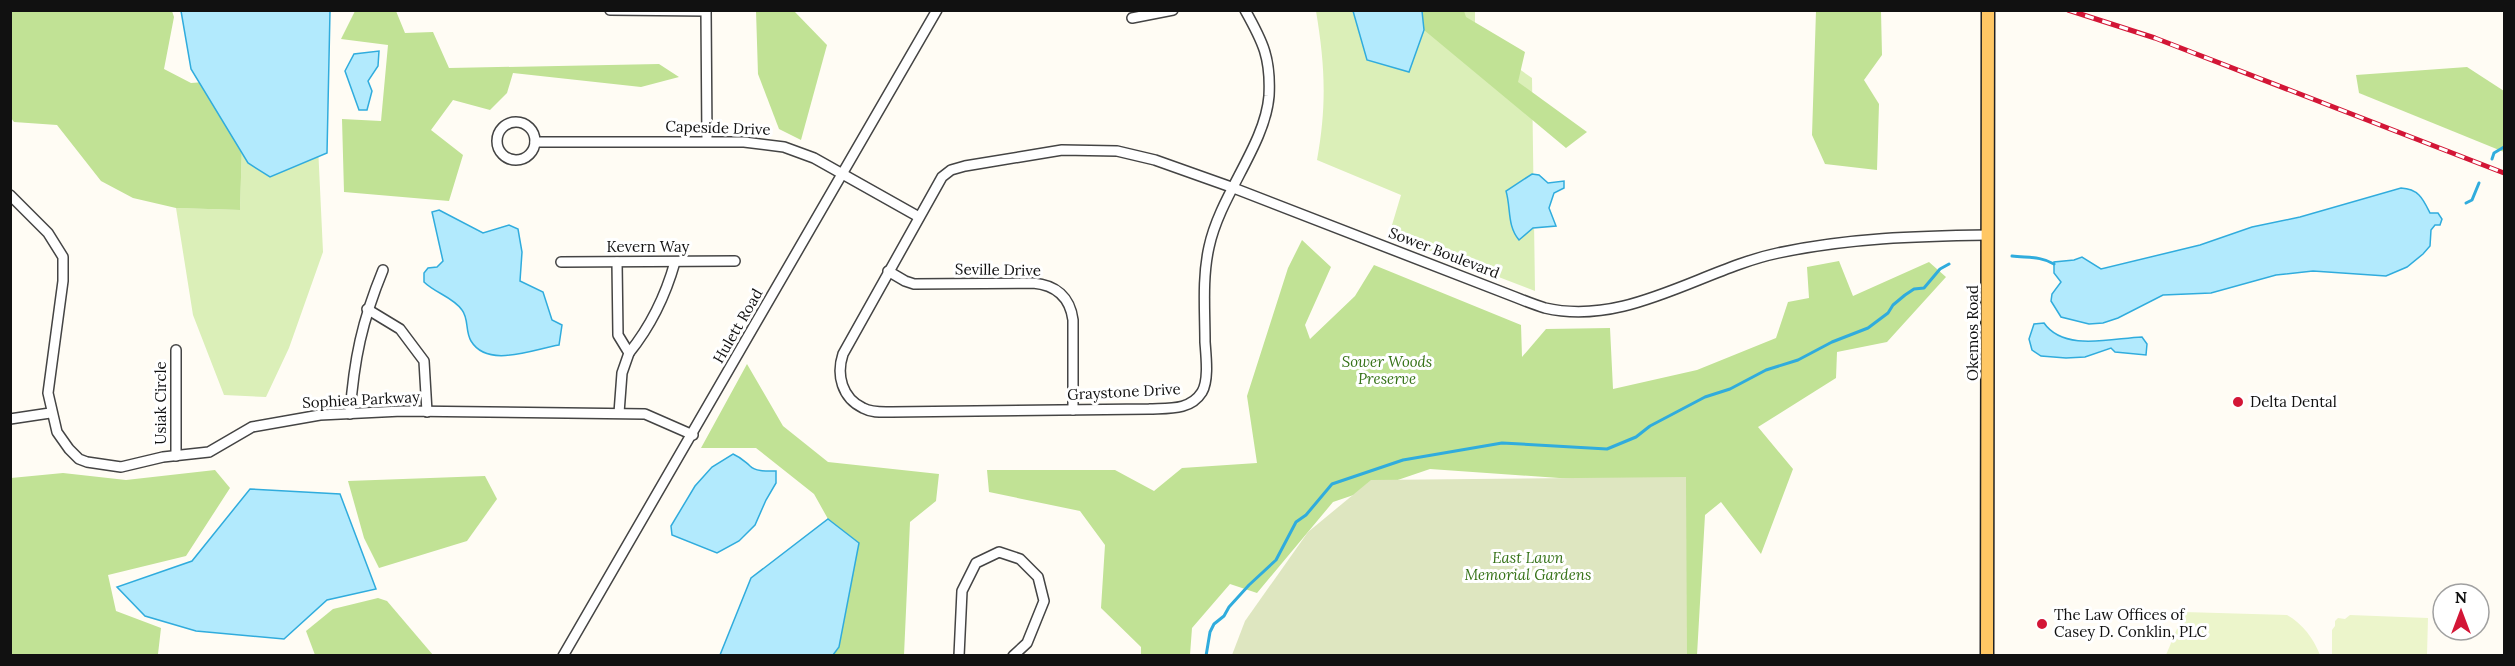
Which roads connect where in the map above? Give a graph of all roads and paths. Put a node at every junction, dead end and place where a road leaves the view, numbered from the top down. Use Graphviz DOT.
graph roads {
  1 [pos="610,10"];
  2 [pos="937,10"];
  3 [pos="1173,10"];
  4 [pos="1245,10"];
  5 [pos="1988,10"];
  6 [pos="706,11"];
  7 [pos="1132,18"];
  8 [pos="707,141"];
  9 [pos="535,142"];
  10 [pos="844,174"];
  11 [pos="1231,186"];
  12 [pos="10,195"];
  13 [pos="920,217"];
  14 [pos="1988,235"];
  15 [pos="735,261"];
  16 [pos="561,262"];
  17 [pos="617,262"];
  18 [pos="675,262"];
  19 [pos="383,270"];
  20 [pos="888,271"];
  21 [pos="367,309"];
  22 [pos="176,350"];
  23 [pos="629,353"];
  24 [pos="1073,410"];
  25 [pos="50,412"];
  26 [pos="427,412"];
  27 [pos="619,413"];
  28 [pos="350,414"];
  29 [pos="10,419"];
  30 [pos="693,435"];
  31 [pos="176,456"];
  32 [pos="562,656"];
  33 [pos="959,656"];
  34 [pos="1013,656"];
  35 [pos="1987,656"];
  1 -- 6 [label="street"];
  2 -- 10 [label="street, Hulett Road"];
  3 -- 7 [label="street"];
  4 -- 11 [label="street, Graystone Drive"];
  5 -- 14 [label="main road, Okemos Road"];
  6 -- 8 [label="street"];
  8 -- 9 [label="street, Capeside Drive"];
  8 -- 10 [label="street, Capeside Drive"];
  9 -- 9 [label="street"];
  10 -- 13 [label="street, Capeside Drive"];
  10 -- 30 [label="street, Hulett Road"];
  11 -- 13 [label="street, Sower Boulevard"];
  11 -- 14 [label="street, Sower Boulevard"];
  11 -- 24 [label="street, Graystone Drive"];
  12 -- 25 [label="street, Sophiea Parkway"];
  13 -- 20 [label="street, Graystone Drive"];
  14 -- 35 [label="main road, Okemos Road"];
  15 -- 18 [label="street, Kevern Way"];
  16 -- 17 [label="street, Kevern Way"];
  17 -- 18 [label="street, Kevern Way"];
  17 -- 23 [label="street"];
  18 -- 23 [label="street"];
  19 -- 21 [label="street"];
  20 -- 24 [label="street, Seville Drive"];
  20 -- 24 [label="street, Graystone Drive"];
  21 -- 26 [label="street"];
  21 -- 28 [label="street"];
  22 -- 31 [label="street, Usiak Circle"];
  23 -- 27 [label="street"];
  25 -- 29 [label="street"];
  25 -- 31 [label="street, Sophiea Parkway"];
  26 -- 27 [label="street, Sophiea Parkway"];
  26 -- 28 [label="street, Sophiea Parkway"];
  27 -- 30 [label="street, Sophiea Parkway"];
  28 -- 31 [label="street, Sophiea Parkway"];
  30 -- 32 [label="street, Hulett Road"];
  33 -- 34 [label="street"];
}
